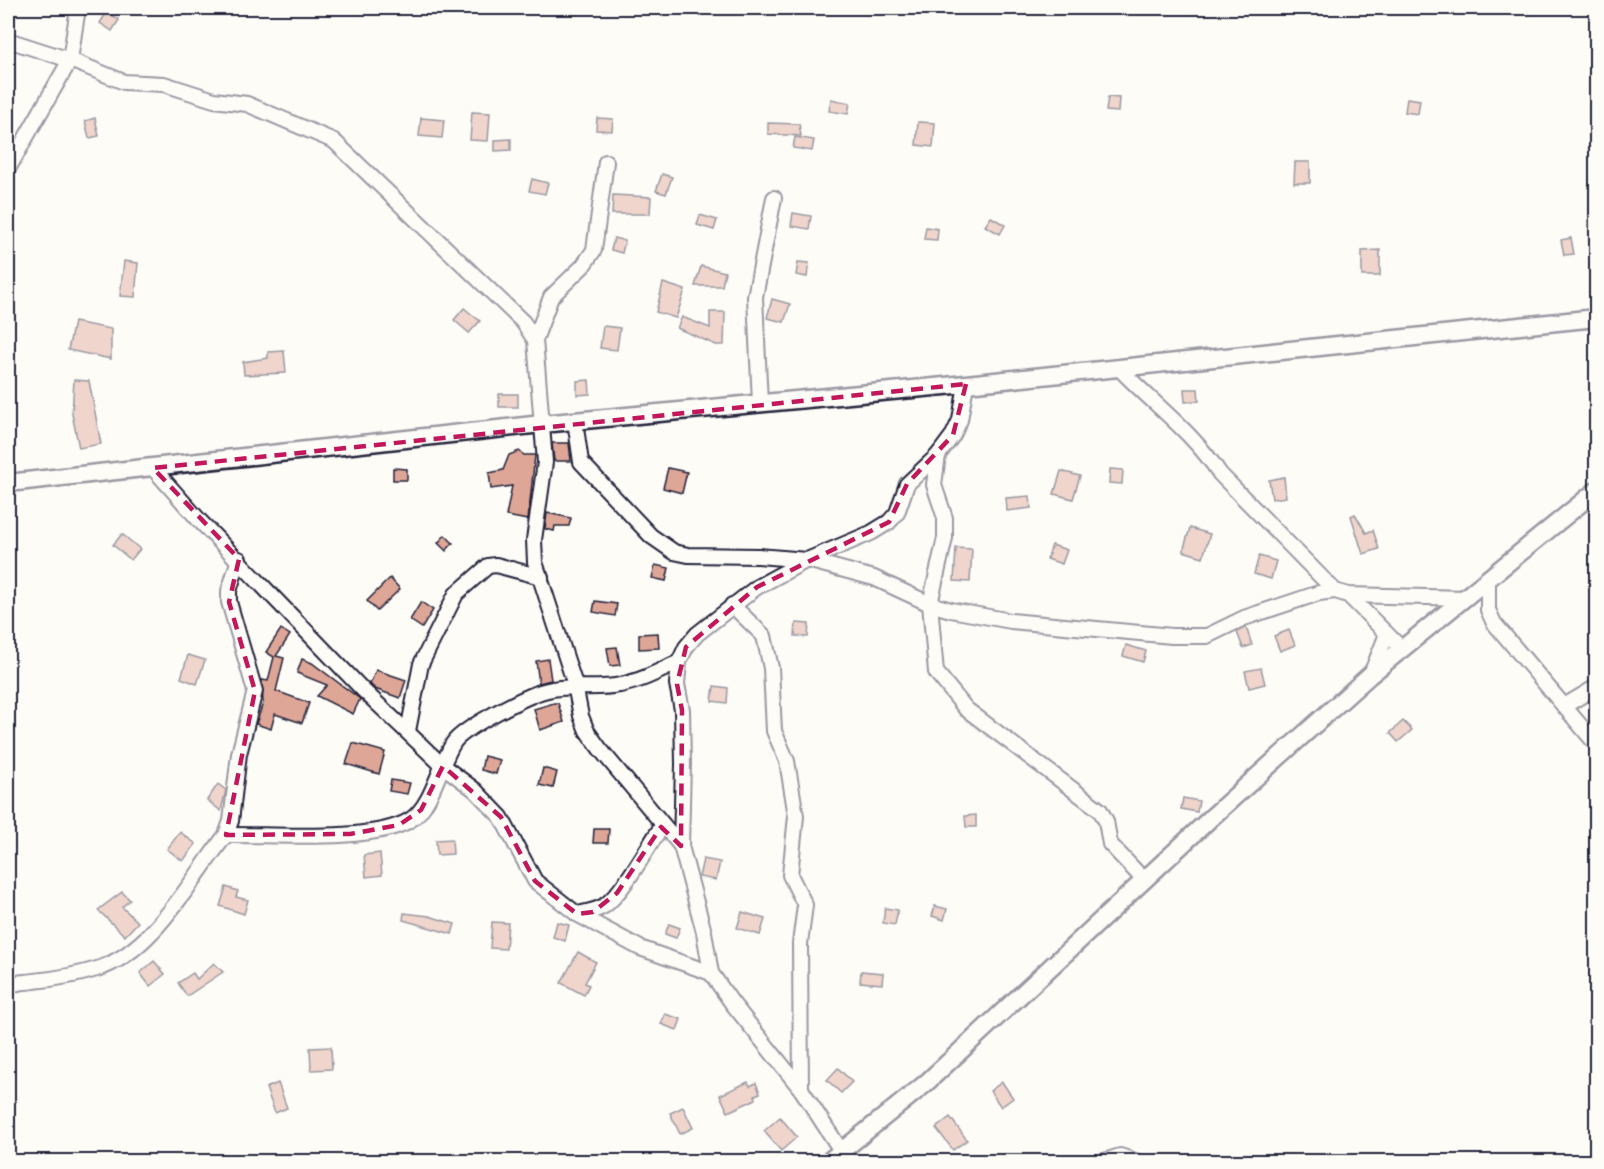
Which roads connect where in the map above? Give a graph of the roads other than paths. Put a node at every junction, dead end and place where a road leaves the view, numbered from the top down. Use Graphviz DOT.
graph roads {
  1 [pos="78,8"];
  2 [pos="8,40"];
  3 [pos="70,60"];
  4 [pos="606,162"];
  5 [pos="8,168"];
  6 [pos="774,198"];
  7 [pos="1596,318"];
  8 [pos="535,340"];
  9 [pos="1119,368"];
  10 [pos="966,384"];
  11 [pos="760,403"];
  12 [pos="575,421"];
  13 [pos="542,424"];
  14 [pos="938,455"];
  15 [pos="153,468"];
  16 [pos="8,483"];
  17 [pos="1596,491"];
  18 [pos="239,559"];
  19 [pos="807,560"];
  20 [pos="540,577"];
  21 [pos="1488,582"];
  22 [pos="1342,593"];
  23 [pos="1466,598"];
  24 [pos="930,604"];
  25 [pos="732,605"];
  26 [pos="1386,634"];
  27 [pos="1401,648"];
  28 [pos="679,662"];
  29 [pos="1371,675"];
  30 [pos="575,685"];
  31 [pos="1596,687"];
  32 [pos="1566,705"];
  33 [pos="408,731"];
  34 [pos="1596,744"];
  35 [pos="443,766"];
  36 [pos="662,826"];
  37 [pos="226,835"];
  38 [pos="681,846"];
  39 [pos="1144,880"];
  40 [pos="577,914"];
  41 [pos="711,973"];
  42 [pos="8,987"];
  43 [pos="801,1089"];
  44 [pos="834,1155"];
  45 [pos="1101,1161"];
  46 [pos="1138,1161"];
  1 -- 3 [label="street"];
  2 -- 3 [label="street"];
  3 -- 5 [label="street"];
  3 -- 8 [label="street"];
  4 -- 8 [label="street"];
  6 -- 11 [label="street"];
  7 -- 9 [label="street"];
  8 -- 13 [label="street"];
  9 -- 10 [label="street"];
  9 -- 22 [label="street"];
  10 -- 11 [label="street"];
  10 -- 14 [label="street"];
  11 -- 12 [label="street"];
  12 -- 13 [label="street"];
  12 -- 19 [label="street"];
  13 -- 15 [label="street"];
  13 -- 20 [label="street"];
  14 -- 19 [label="street"];
  14 -- 24 [label="street"];
  15 -- 16 [label="street"];
  15 -- 18 [label="street"];
  17 -- 21 [label="street"];
  18 -- 33 [label="street"];
  18 -- 37 [label="street"];
  19 -- 24 [label="street"];
  19 -- 25 [label="street"];
  20 -- 30 [label="street"];
  20 -- 33 [label="street"];
  21 -- 23 [label="street"];
  21 -- 32 [label="street"];
  22 -- 23 [label="street"];
  22 -- 24 [label="street"];
  22 -- 26 [label="street"];
  23 -- 27 [label="street"];
  24 -- 39 [label="street"];
  25 -- 28 [label="street"];
  25 -- 43 [label="street"];
  26 -- 27 [label="street"];
  26 -- 29 [label="street"];
  27 -- 29 [label="street"];
  28 -- 30 [label="street"];
  28 -- 38 [label="street"];
  29 -- 39 [label="street"];
  30 -- 35 [label="street"];
  30 -- 36 [label="street"];
  31 -- 32 [label="street"];
  32 -- 34 [label="street"];
  33 -- 35 [label="street"];
  35 -- 37 [label="street"];
  35 -- 40 [label="street"];
  36 -- 38 [label="street"];
  36 -- 40 [label="street"];
  37 -- 42 [label="street"];
  38 -- 41 [label="street"];
  39 -- 44 [label="street"];
  40 -- 41 [label="street"];
  41 -- 43 [label="street"];
  43 -- 44 [label="street"];
  45 -- 46 [label="street"];
}
